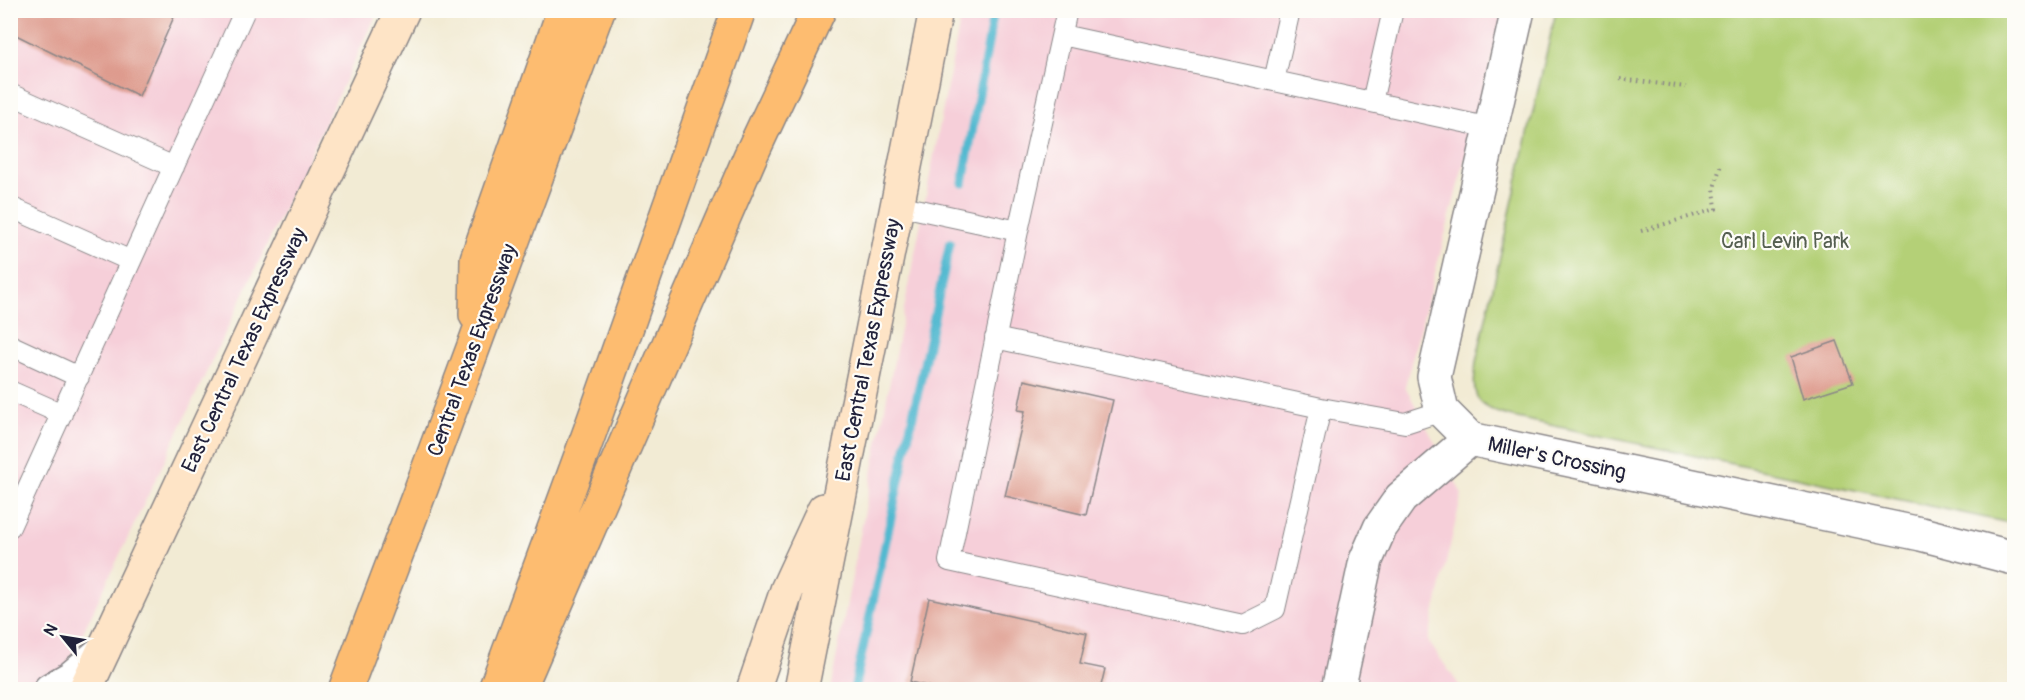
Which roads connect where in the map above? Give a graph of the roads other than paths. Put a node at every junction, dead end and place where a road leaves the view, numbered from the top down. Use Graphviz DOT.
graph roads {
  1 [pos="245,10"];
  2 [pos="403,10"];
  3 [pos="564,10"];
  4 [pos="598,10"];
  5 [pos="739,10"];
  6 [pos="819,10"];
  7 [pos="936,10"];
  8 [pos="1067,10"];
  9 [pos="1290,10"];
  10 [pos="1393,10"];
  11 [pos="1518,10"];
  12 [pos="1062,35"];
  13 [pos="1274,81"];
  14 [pos="10,94"];
  15 [pos="1372,102"];
  16 [pos="1491,128"];
  17 [pos="174,167"];
  18 [pos="897,205"];
  19 [pos="10,207"];
  20 [pos="1018,231"];
  21 [pos="131,261"];
  22 [pos="995,338"];
  23 [pos="475,340"];
  24 [pos="10,345"];
  25 [pos="79,376"];
  26 [pos="10,391"];
  27 [pos="1321,408"];
  28 [pos="1442,411"];
  29 [pos="62,414"];
  30 [pos="1470,439"];
  31 [pos="846,462"];
  32 [pos="10,527"];
  33 [pos="2014,558"];
  34 [pos="103,651"];
  35 [pos="50,690"];
  36 [pos="85,690"];
  37 [pos="345,690"];
  38 [pos="495,690"];
  39 [pos="512,690"];
  40 [pos="753,690"];
  41 [pos="801,690"];
  42 [pos="1338,690"];
  1 -- 17 [label="lane"];
  2 -- 34 [label="main road, East Central Texas Expressway"];
  3 -- 23 [label="highway"];
  4 -- 23 [label="highway, Central Texas Expressway"];
  5 -- 38 [label="highway"];
  6 -- 39 [label="highway"];
  7 -- 18 [label="main road, East Central Texas Expressway"];
  8 -- 12 [label="lane"];
  9 -- 13 [label="lane"];
  10 -- 15 [label="lane"];
  11 -- 16 [label="street"];
  12 -- 13 [label="lane"];
  12 -- 20 [label="lane"];
  13 -- 15 [label="lane"];
  14 -- 17 [label="lane"];
  15 -- 16 [label="lane"];
  16 -- 28 [label="street"];
  17 -- 21 [label="lane"];
  18 -- 20 [label="lane"];
  18 -- 31 [label="main road, East Central Texas Expressway"];
  19 -- 21 [label="lane"];
  20 -- 22 [label="lane"];
  21 -- 25 [label="lane"];
  22 -- 27 [label="lane"];
  22 -- 27 [label="lane"];
  23 -- 37 [label="highway, Central Texas Expressway"];
  24 -- 25 [label="lane"];
  25 -- 29 [label="lane"];
  26 -- 29 [label="lane"];
  27 -- 28 [label="lane"];
  28 -- 30 [label="street, Miller's Crossing"];
  29 -- 32 [label="lane"];
  30 -- 33 [label="street, Miller's Crossing"];
  30 -- 42 [label="street"];
  31 -- 40 [label="main road"];
  31 -- 41 [label="main road, East Central Texas Expressway"];
  34 -- 35 [label="street"];
  34 -- 36 [label="main road, East Central Texas Expressway"];
}
